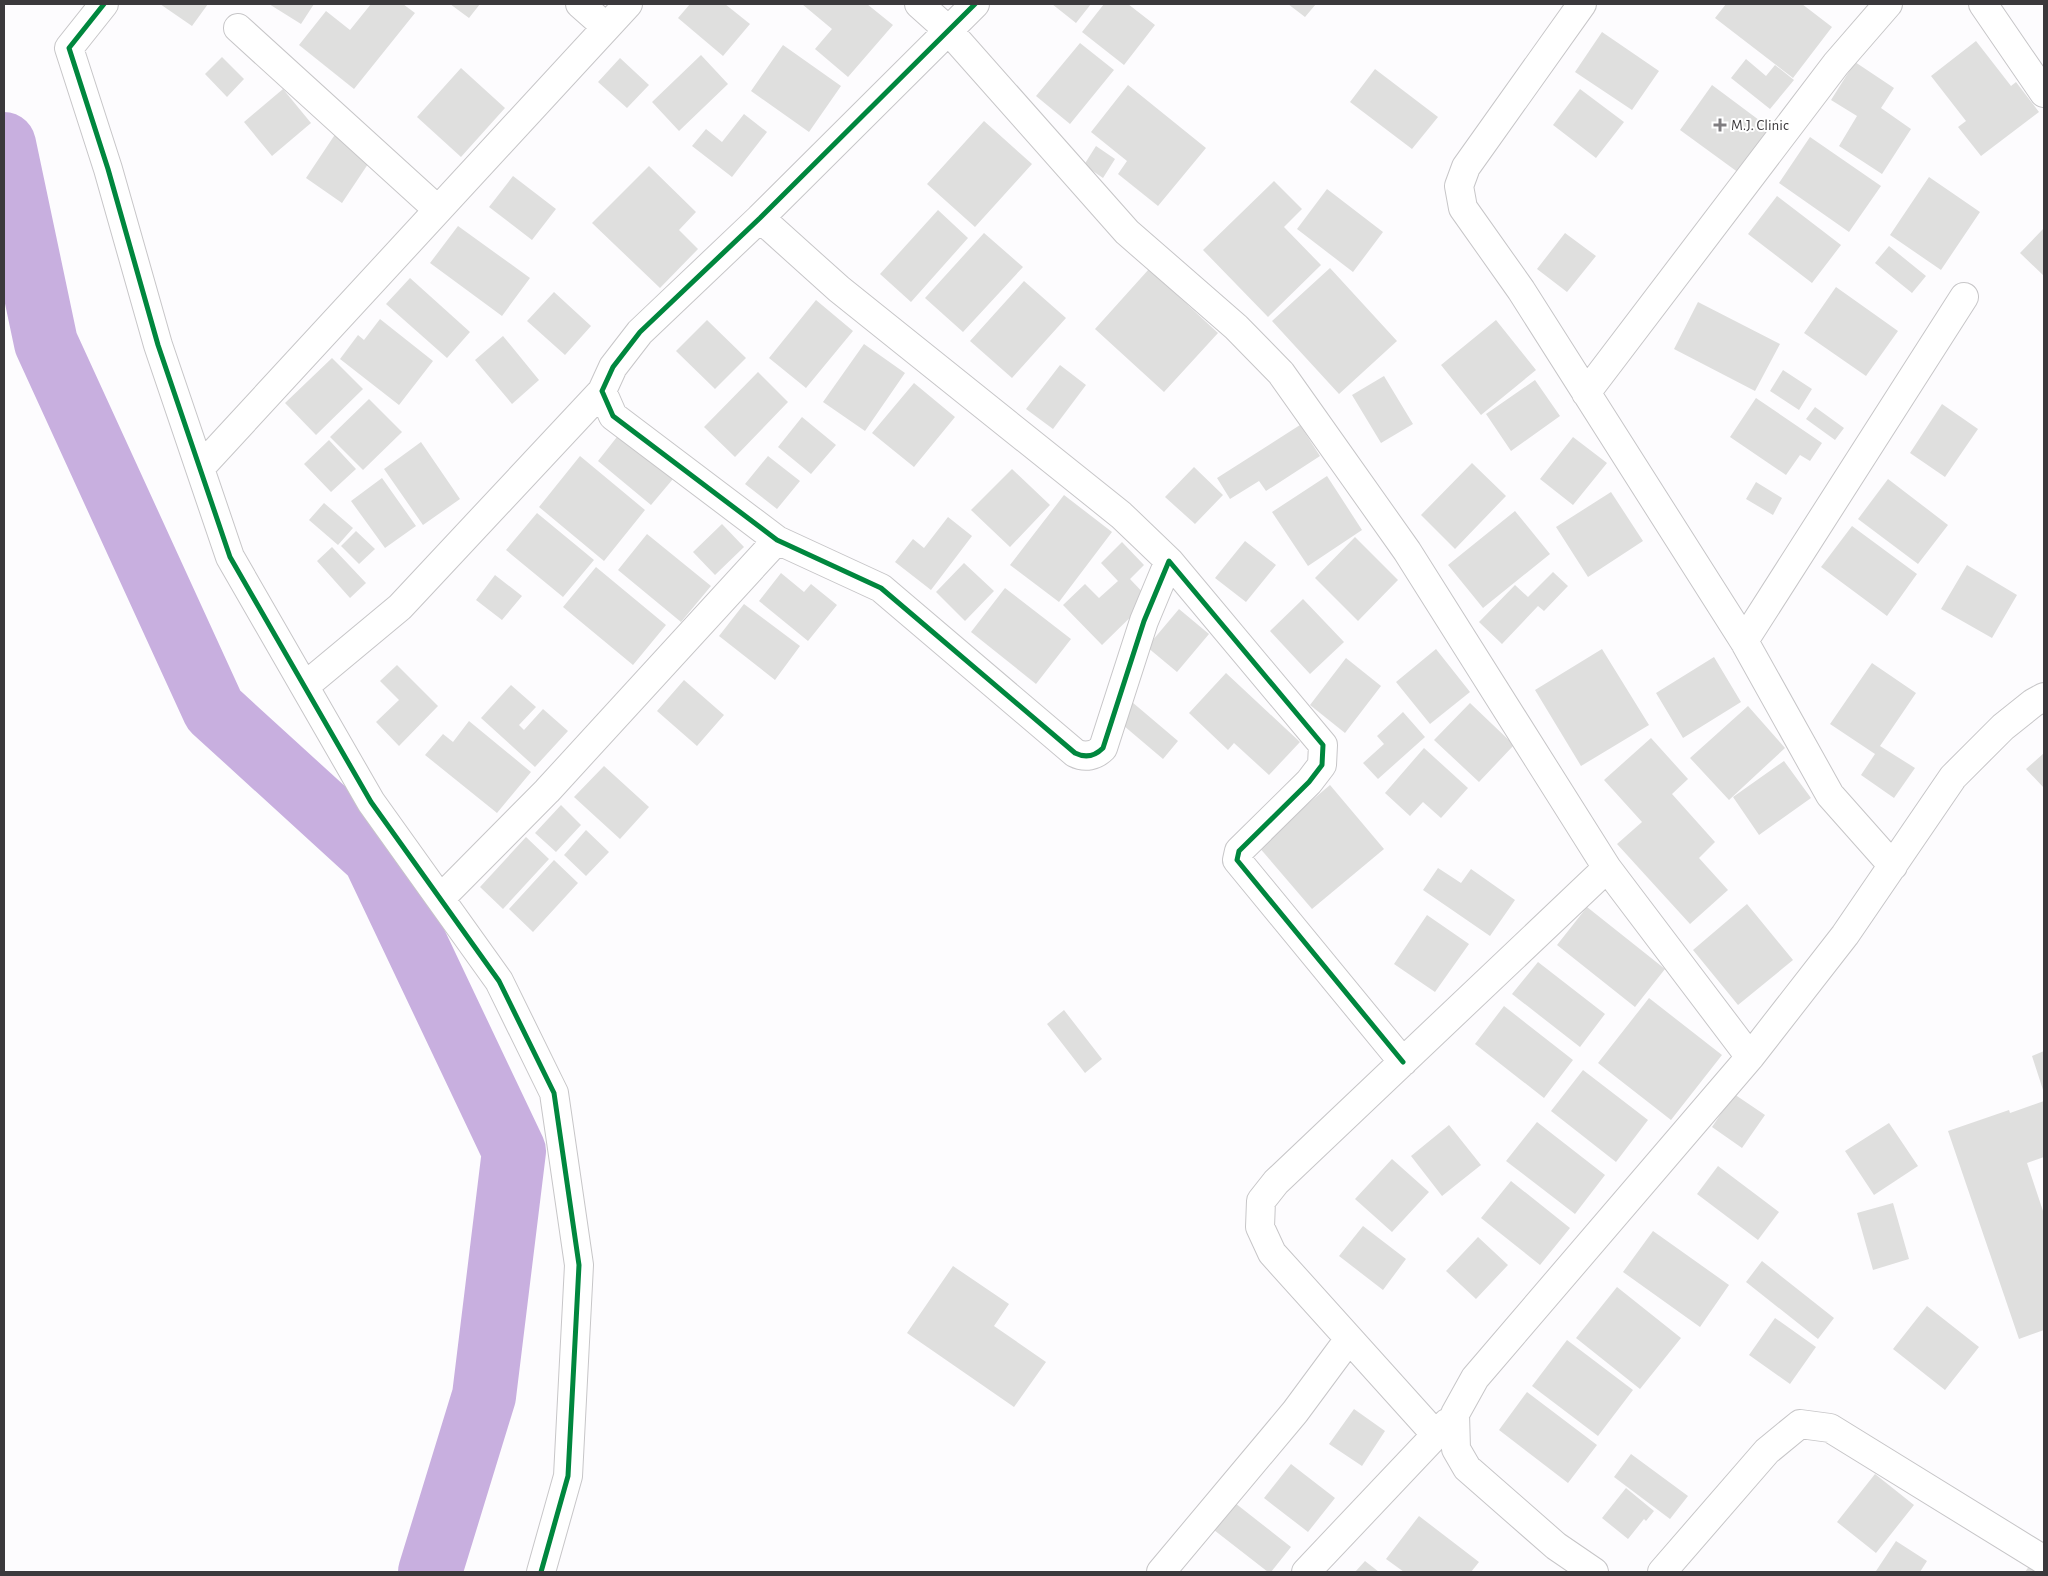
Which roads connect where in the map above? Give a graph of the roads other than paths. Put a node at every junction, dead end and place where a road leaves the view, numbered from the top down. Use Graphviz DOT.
graph roads {
  1 [pos="104,4"];
  2 [pos="580,4"];
  3 [pos="628,4"];
  4 [pos="920,4"];
  5 [pos="975,4"];
  6 [pos="1582,4"];
  7 [pos="1888,4"];
  8 [pos="1983,4"];
  9 [pos="606,27"];
  10 [pos="238,28"];
  11 [pos="948,30"];
  12 [pos="2044,93"];
  13 [pos="437,209"];
  14 [pos="760,218"];
  15 [pos="1964,297"];
  16 [pos="602,391"];
  17 [pos="1586,393"];
  18 [pos="200,468"];
  19 [pos="777,540"];
  20 [pos="1168,561"];
  21 [pos="1744,641"];
  22 [pos="305,686"];
  23 [pos="2041,706"];
  24 [pos="1893,866"];
  25 [pos="1607,868"];
  26 [pos="440,898"];
  27 [pos="1750,1057"];
  28 [pos="1403,1062"];
  29 [pos="1349,1339"];
  30 [pos="1455,1414"];
  31 [pos="1436,1435"];
  32 [pos="2044,1560"];
  33 [pos="541,1572"];
  34 [pos="1161,1572"];
  35 [pos="1306,1572"];
  36 [pos="1594,1572"];
  37 [pos="1662,1572"];
  1 -- 18 [label="street"];
  2 -- 9 [label="street"];
  3 -- 9 [label="street"];
  4 -- 11 [label="street"];
  5 -- 11 [label="street"];
  6 -- 17 [label="street"];
  7 -- 17 [label="street"];
  8 -- 12 [label="street"];
  9 -- 13 [label="street"];
  10 -- 13 [label="street"];
  11 -- 14 [label="street"];
  11 -- 25 [label="street"];
  13 -- 18 [label="street"];
  14 -- 16 [label="street"];
  14 -- 20 [label="street"];
  15 -- 21 [label="street"];
  16 -- 19 [label="street"];
  16 -- 22 [label="street"];
  17 -- 21 [label="street"];
  18 -- 22 [label="street"];
  19 -- 20 [label="street"];
  19 -- 26 [label="street"];
  20 -- 28 [label="street"];
  21 -- 24 [label="street"];
  22 -- 26 [label="street"];
  23 -- 24 [label="street"];
  24 -- 27 [label="street"];
  25 -- 27 [label="street"];
  25 -- 28 [label="street"];
  26 -- 33 [label="street"];
  27 -- 30 [label="street"];
  28 -- 29 [label="street"];
  29 -- 31 [label="street"];
  29 -- 34 [label="street"];
  30 -- 31 [label="street"];
  30 -- 36 [label="street"];
  31 -- 35 [label="street"];
  32 -- 37 [label="street"];
}
